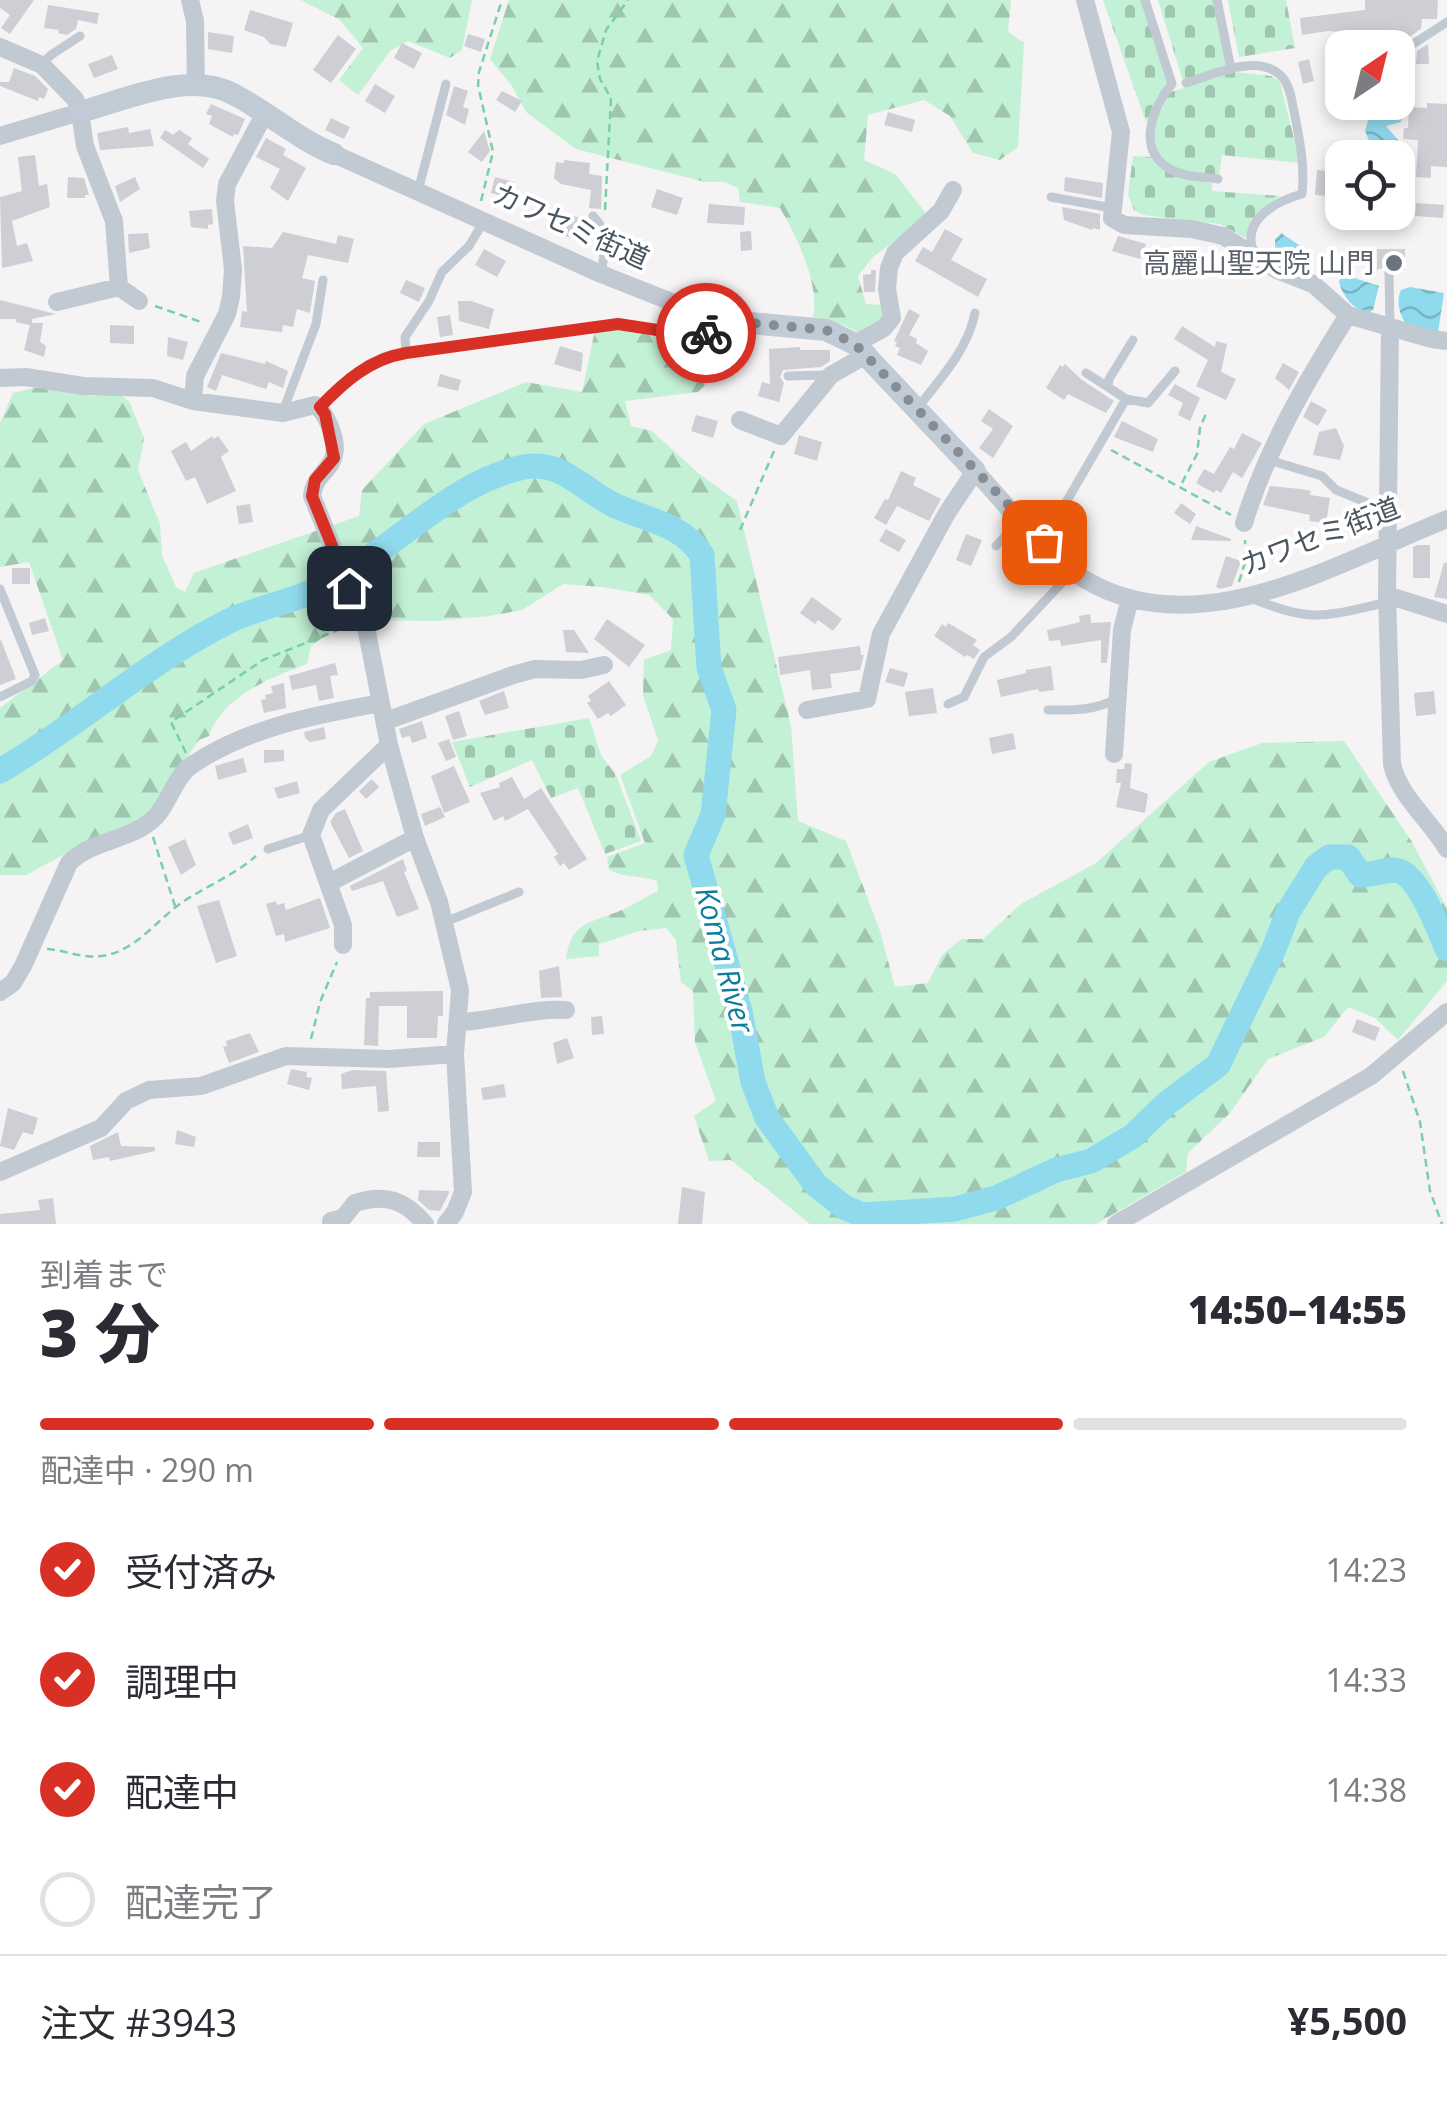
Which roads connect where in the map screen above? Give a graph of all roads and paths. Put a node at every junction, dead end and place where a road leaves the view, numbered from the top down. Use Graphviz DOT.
graph roads {
  1 [pos="190,0"];
  2 [pos="502,0"];
  3 [pos="628,0"];
  4 [pos="1085,0"];
  5 [pos="1145,0"];
  6 [pos="1218,0"];
  7 [pos="1447,22"];
  8 [pos="80,36"];
  9 [pos="1415,43"];
  10 [pos="0,46"];
  11 [pos="42,64"];
  12 [pos="1231,69"];
  13 [pos="446,84"];
  14 [pos="1186,84"];
  15 [pos="196,86"];
  16 [pos="80,112"];
  17 [pos="264,115"];
  18 [pos="0,136"];
  19 [pos="334,154"];
  20 [pos="1218,180"];
  21 [pos="952,190"];
  22 [pos="418,191"];
  23 [pos="1051,197"];
  24 [pos="1113,208"];
  25 [pos="592,216"];
  26 [pos="480,220"];
  27 [pos="602,226"];
  28 [pos="1256,258"];
  29 [pos="1389,273"];
  30 [pos="601,274"];
  31 [pos="322,280"];
  32 [pos="119,287"];
  33 [pos="139,301"];
  34 [pos="57,302"];
  35 [pos="975,313"];
  36 [pos="1348,315"];
  37 [pos="728,321"];
  38 [pos="1390,326"];
  39 [pos="220,329"];
  40 [pos="1133,340"];
  41 [pos="1447,341"];
  42 [pos="861,349"];
  43 [pos="406,353"];
  44 [pos="1174,371"];
  45 [pos="1086,373"];
  46 [pos="788,376"];
  47 [pos="831,376"];
  48 [pos="0,378"];
  49 [pos="1108,387"];
  50 [pos="1126,398"];
  51 [pos="192,401"];
  52 [pos="320,407"];
  53 [pos="918,408"];
  54 [pos="1207,411"];
  55 [pos="283,413"];
  56 [pos="740,420"];
  57 [pos="781,436"];
  58 [pos="1100,445"];
  59 [pos="1269,460"];
  60 [pos="975,471"];
  61 [pos="1181,486"];
  62 [pos="1388,511"];
  63 [pos="1021,519"];
  64 [pos="1447,519"];
  65 [pos="1244,522"];
  66 [pos="740,530"];
  67 [pos="1044,542"];
  68 [pos="1388,542"];
  69 [pos="996,546"];
  70 [pos="1073,571"];
  71 [pos="0,589"];
  72 [pos="1130,598"];
  73 [pos="1243,598"];
  74 [pos="1388,599"];
  75 [pos="1447,614"];
  76 [pos="362,617"];
  77 [pos="604,665"];
  78 [pos="0,696"];
  79 [pos="1118,698"];
  80 [pos="948,704"];
  81 [pos="807,710"];
  82 [pos="1048,710"];
  83 [pos="384,712"];
  84 [pos="389,745"];
  85 [pos="1114,754"];
  86 [pos="192,765"];
  87 [pos="153,820"];
  88 [pos="311,835"];
  89 [pos="415,838"];
  90 [pos="268,849"];
  91 [pos="1447,849"];
  92 [pos="330,883"];
  93 [pos="518,892"];
  94 [pos="176,907"];
  95 [pos="445,922"];
  96 [pos="342,945"];
  97 [pos="30,948"];
  98 [pos="0,992"];
  99 [pos="566,1010"];
  100 [pos="1447,1012"];
  101 [pos="458,1022"];
  102 [pos="1403,1050"];
  103 [pos="456,1054"];
  104 [pos="311,1056"];
  105 [pos="0,1172"];
  106 [pos="331,1224"];
  107 [pos="425,1224"];
  108 [pos="446,1224"];
  109 [pos="1116,1224"];
  110 [pos="1442,1224"];
  1 -- 15 [label="street"];
  2 -- 26 [label="path"];
  3 -- 27 [label="path"];
  4 -- 24 [label="street"];
  5 -- 20 [label="lane"];
  6 -- 12 [label="lane"];
  7 -- 9 [label="lane"];
  8 -- 11 [label="lane"];
  10 -- 11 [label="street"];
  11 -- 16 [label="street"];
  12 -- 14 [label="lane"];
  12 -- 28 [label="lane"];
  13 -- 22 [label="lane"];
  15 -- 16 [label="street, カワセミ街道"];
  15 -- 17 [label="street, カワセミ街道"];
  16 -- 18 [label="street, カワセミ街道"];
  16 -- 32 [label="street"];
  17 -- 19 [label="street, カワセミ街道"];
  17 -- 39 [label="street"];
  19 -- 22 [label="street, カワセミ街道"];
  21 -- 42 [label="street"];
  22 -- 26 [label="street, カワセミ街道"];
  23 -- 24 [label="lane"];
  24 -- 28 [label="street"];
  25 -- 27 [label="lane"];
  26 -- 30 [label="street, カワセミ街道"];
  26 -- 43 [label="lane"];
  27 -- 30 [label="lane"];
  28 -- 36 [label="street"];
  29 -- 38 [label="lane"];
  30 -- 37 [label="street, カワセミ街道"];
  31 -- 55 [label="lane"];
  32 -- 33 [label="street"];
  32 -- 34 [label="street"];
  33 -- 39 [label="path"];
  35 -- 53 [label="lane"];
  36 -- 38 [label="street"];
  36 -- 59 [label="street"];
  37 -- 42 [label="street, カワセミ街道"];
  37 -- 43 [label="lane"];
  38 -- 41 [label="street"];
  38 -- 62 [label="street"];
  39 -- 51 [label="street"];
  40 -- 49 [label="lane"];
  42 -- 47 [label="street"];
  42 -- 53 [label="street, カワセミ街道"];
  43 -- 52 [label="lane"];
  44 -- 50 [label="lane"];
  45 -- 49 [label="lane"];
  46 -- 47 [label="lane"];
  47 -- 57 [label="street"];
  48 -- 51 [label="street"];
  49 -- 50 [label="lane"];
  50 -- 58 [label="lane"];
  51 -- 55 [label="street"];
  52 -- 55 [label="street"];
  52 -- 76 [label="street"];
  53 -- 60 [label="street, カワセミ街道"];
  54 -- 61 [label="path"];
  56 -- 57 [label="street"];
  57 -- 66 [label="path"];
  58 -- 61 [label="path"];
  58 -- 67 [label="lane"];
  59 -- 62 [label="lane"];
  59 -- 65 [label="street"];
  60 -- 63 [label="street, カワセミ街道"];
  60 -- 81 [label="street"];
  61 -- 65 [label="path"];
  62 -- 68 [label="street"];
  63 -- 67 [label="street, カワセミ街道"];
  63 -- 69 [label="lane"];
  64 -- 68 [label="street, カワセミ街道"];
  65 -- 73 [label="path"];
  67 -- 70 [label="street, カワセミ街道"];
  68 -- 73 [label="street, カワセミ街道"];
  68 -- 74 [label="street"];
  70 -- 72 [label="street, カワセミ街道"];
  70 -- 80 [label="lane"];
  71 -- 78 [label="lane"];
  72 -- 73 [label="street, カワセミ街道"];
  72 -- 79 [label="street"];
  73 -- 74 [label="lane"];
  74 -- 75 [label="street"];
  74 -- 91 [label="street"];
  76 -- 83 [label="street"];
  76 -- 86 [label="path"];
  77 -- 83 [label="street"];
  79 -- 82 [label="lane"];
  79 -- 85 [label="street"];
  83 -- 84 [label="street"];
  83 -- 86 [label="street"];
  84 -- 88 [label="street"];
  84 -- 89 [label="street"];
  86 -- 87 [label="street"];
  87 -- 94 [label="path"];
  87 -- 97 [label="street"];
  88 -- 90 [label="lane"];
  88 -- 92 [label="street"];
  89 -- 92 [label="street"];
  89 -- 95 [label="street"];
  90 -- 94 [label="path"];
  92 -- 96 [label="street"];
  93 -- 95 [label="lane"];
  94 -- 97 [label="path"];
  95 -- 101 [label="street"];
  96 -- 104 [label="path"];
  97 -- 98 [label="street"];
  99 -- 101 [label="street"];
  100 -- 102 [label="street"];
  101 -- 103 [label="street"];
  102 -- 109 [label="street"];
  102 -- 110 [label="path"];
  103 -- 104 [label="street"];
  103 -- 108 [label="street"];
  104 -- 105 [label="street"];
  106 -- 107 [label="street"];
}
